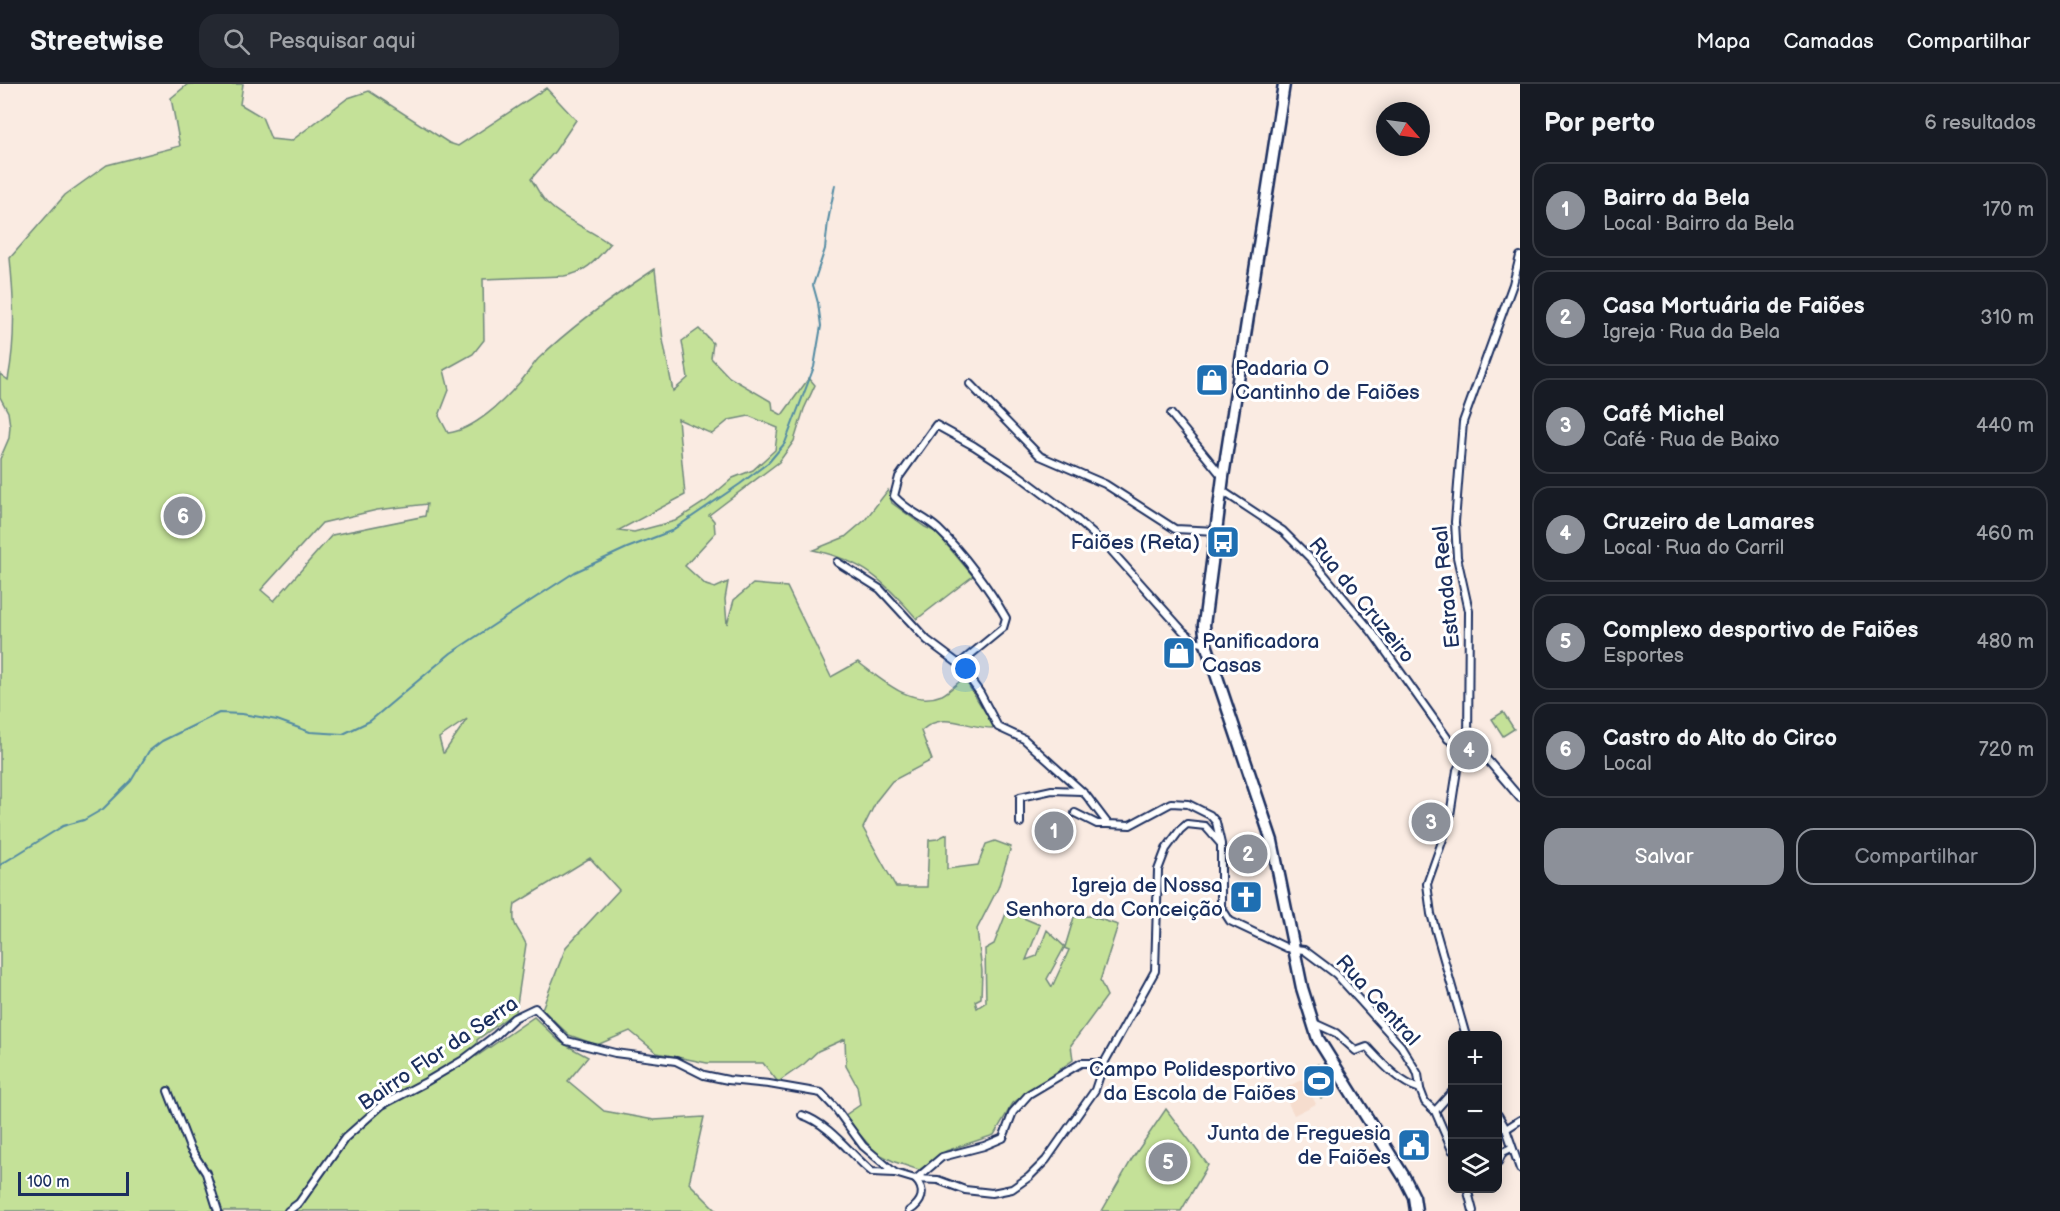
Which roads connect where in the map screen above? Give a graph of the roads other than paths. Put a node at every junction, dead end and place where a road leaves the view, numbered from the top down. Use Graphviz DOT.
graph roads {
  1 [pos="1284,84"];
  2 [pos="1520,256"];
  3 [pos="970,384"];
  4 [pos="1171,414"];
  5 [pos="1223,477"];
  6 [pos="1221,490"];
  7 [pos="1217,531"];
  8 [pos="837,562"];
  9 [pos="1206,644"];
  10 [pos="959,664"];
  11 [pos="1465,746"];
  12 [pos="1474,753"];
  13 [pos="1464,757"];
  14 [pos="1081,791"];
  15 [pos="1520,798"];
  16 [pos="1075,813"];
  17 [pos="1020,823"];
  18 [pos="1108,824"];
  19 [pos="1221,844"];
  20 [pos="1295,949"];
  21 [pos="1314,1023"];
  22 [pos="1465,1031"];
  23 [pos="1104,1063"];
  24 [pos="1420,1089"];
  25 [pos="168,1091"];
  26 [pos="1448,1096"];
  27 [pos="1435,1111"];
  28 [pos="802,1115"];
  29 [pos="1520,1120"];
  30 [pos="1502,1123"];
  31 [pos="1506,1129"];
  32 [pos="1448,1141"];
  33 [pos="1511,1148"];
  34 [pos="1502,1154"];
  35 [pos="1520,1169"];
  36 [pos="895,1173"];
  37 [pos="915,1179"];
  38 [pos="1468,1193"];
  39 [pos="218,1211"];
  40 [pos="288,1211"];
  41 [pos="909,1211"];
  42 [pos="1416,1211"];
  43 [pos="1473,1211"];
  1 -- 5 [label="main road"];
  2 -- 11 [label="street, Estrada Real"];
  3 -- 7 [label="street"];
  4 -- 5 [label="street"];
  5 -- 6 [label="main road"];
  6 -- 7 [label="main road"];
  6 -- 11 [label="street, Rua do Cruzeiro"];
  7 -- 9 [label="main road"];
  8 -- 10 [label="street"];
  9 -- 10 [label="street"];
  9 -- 20 [label="main road"];
  10 -- 14 [label="street"];
  11 -- 12 [label="street"];
  11 -- 13 [label="street"];
  12 -- 13 [label="street"];
  12 -- 15 [label="street"];
  13 -- 22 [label="street"];
  14 -- 17 [label="street"];
  14 -- 18 [label="street"];
  16 -- 18 [label="street"];
  18 -- 19 [label="street"];
  19 -- 20 [label="street, Rua Central"];
  19 -- 23 [label="street, Bairro Flor da Serra"];
  20 -- 21 [label="main road"];
  20 -- 24 [label="street, Rua Central"];
  21 -- 24 [label="street"];
  21 -- 42 [label="main road"];
  23 -- 37 [label="street"];
  23 -- 37 [label="street, Bairro Flor da Serra"];
  24 -- 27 [label="street, Rua Central"];
  25 -- 39 [label="street"];
  26 -- 27 [label="street"];
  27 -- 32 [label="street, Rua Central"];
  28 -- 36 [label="street"];
  29 -- 31 [label="street"];
  30 -- 31 [label="street"];
  31 -- 33 [label="street"];
  33 -- 34 [label="street"];
  33 -- 35 [label="street"];
  36 -- 37 [label="street, Bairro Flor da Serra"];
  36 -- 40 [label="street, Bairro Flor da Serra"];
  37 -- 41 [label="street"];
  38 -- 43 [label="street"];
}
